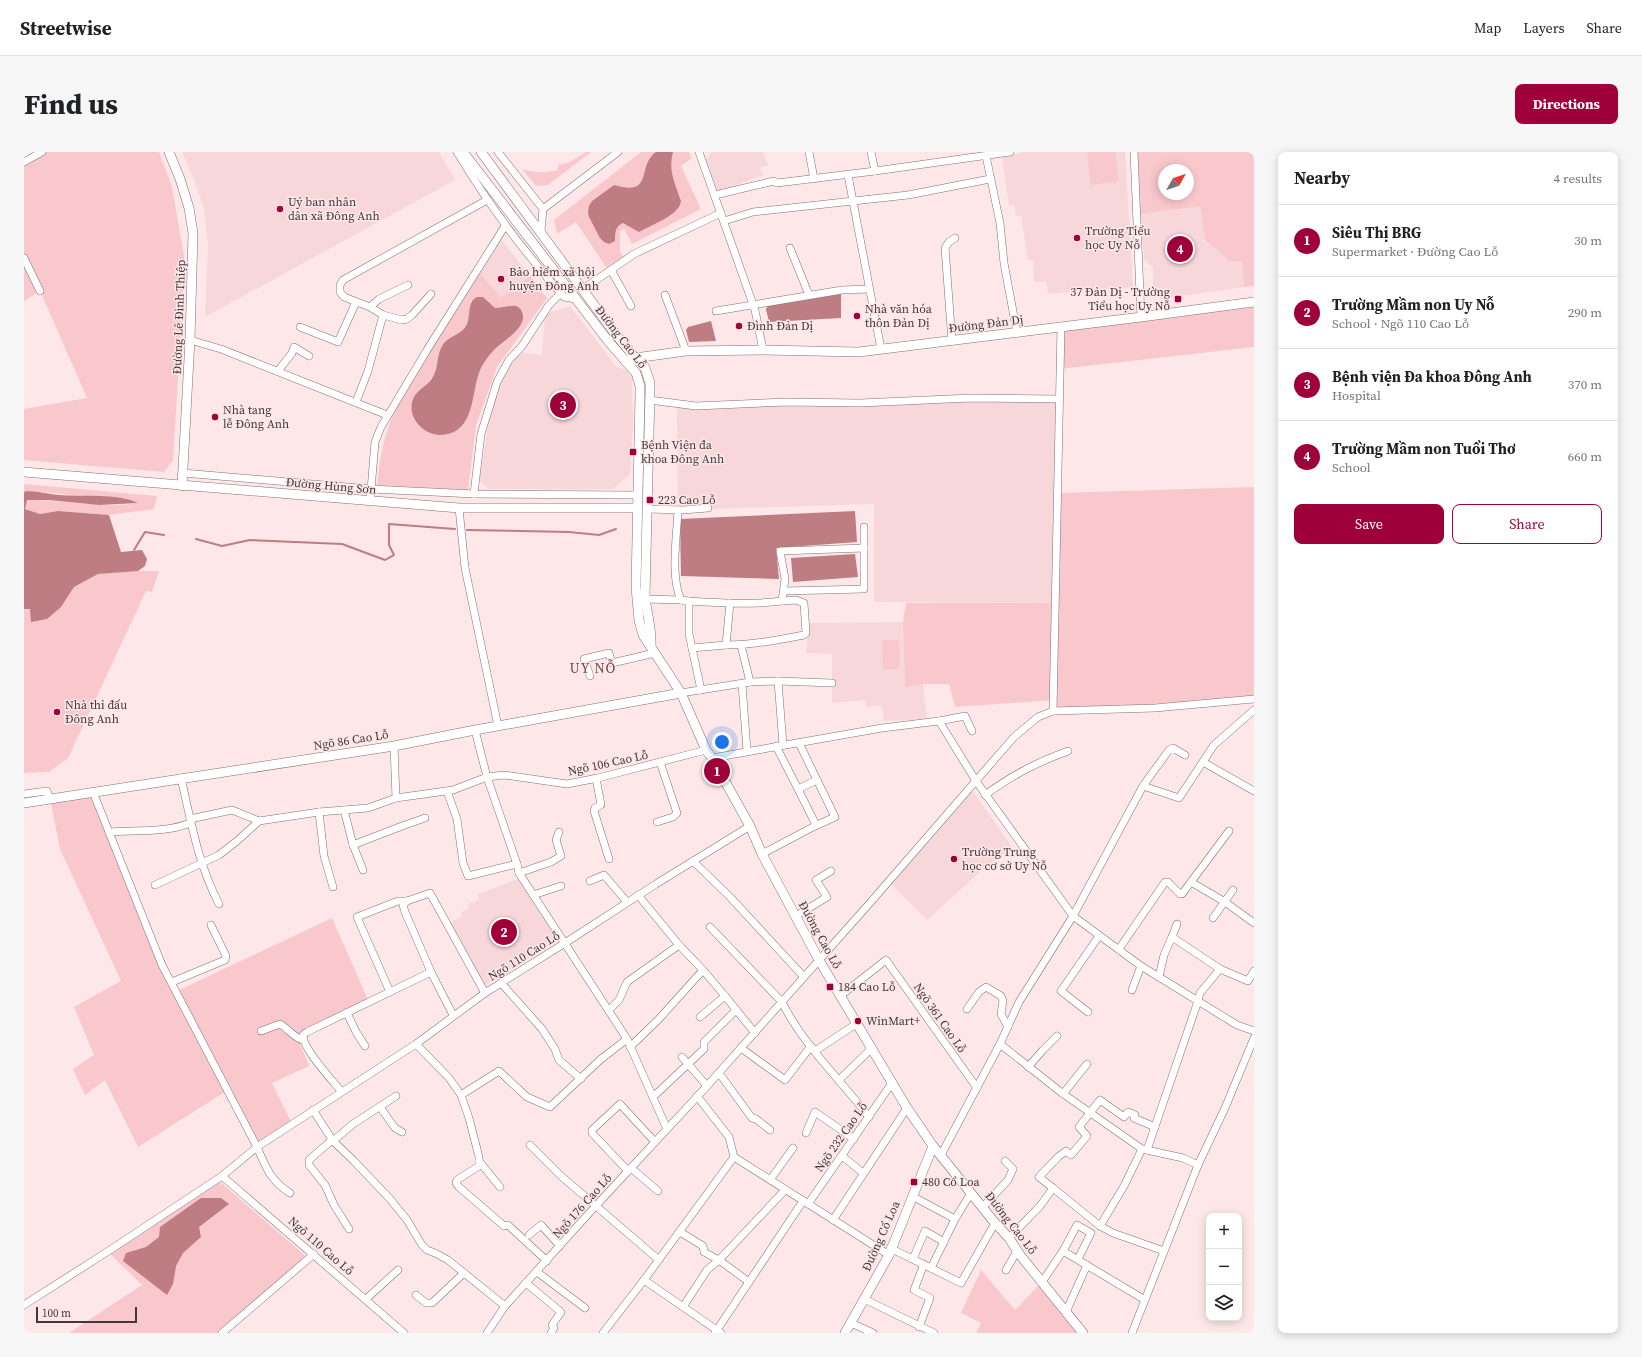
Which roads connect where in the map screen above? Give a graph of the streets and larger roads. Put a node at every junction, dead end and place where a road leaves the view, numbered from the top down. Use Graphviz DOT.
graph roads {
  1 [pos="169,152"];
  2 [pos="457,152"];
  3 [pos="463,152"];
  4 [pos="481,152"];
  5 [pos="498,152"];
  6 [pos="618,152"];
  7 [pos="699,152"];
  8 [pos="809,152"];
  9 [pos="871,152"];
  10 [pos="1010,152"];
  11 [pos="1134,152"];
  12 [pos="37,153"];
  13 [pos="986,156"];
  14 [pos="24,162"];
  15 [pos="875,171"];
  16 [pos="848,175"];
  17 [pos="814,179"];
  18 [pos="990,179"];
  19 [pos="715,195"];
  20 [pos="487,200"];
  21 [pos="852,201"];
  22 [pos="543,209"];
  23 [pos="721,213"];
  24 [pos="724,221"];
  25 [pos="505,226"];
  26 [pos="541,231"];
  27 [pos="955,238"];
  28 [pos="536,247"];
  29 [pos="790,248"];
  30 [pos="528,254"];
  31 [pos="24,258"];
  32 [pos="611,270"];
  33 [pos="408,285"];
  34 [pos="583,289"];
  35 [pos="869,289"];
  36 [pos="40,291"];
  37 [pos="561,293"];
  38 [pos="431,294"];
  39 [pos="665,295"];
  40 [pos="809,295"];
  41 [pos="576,299"];
  42 [pos="356,302"];
  43 [pos="1254,302"];
  44 [pos="631,306"];
  45 [pos="370,307"];
  46 [pos="754,307"];
  47 [pos="716,311"];
  48 [pos="384,315"];
  49 [pos="1141,317"];
  50 [pos="300,327"];
  51 [pos="1061,327"];
  52 [pos="1017,333"];
  53 [pos="190,340"];
  54 [pos="952,341"];
  55 [pos="763,350"];
  56 [pos="881,350"];
  57 [pos="686,351"];
  58 [pos="309,356"];
  59 [pos="630,360"];
  60 [pos="278,371"];
  61 [pos="1059,398"];
  62 [pos="649,400"];
  63 [pos="356,402"];
  64 [pos="387,415"];
  65 [pos="24,472"];
  66 [pos="183,473"];
  67 [pos="182,486"];
  68 [pos="371,488"];
  69 [pos="474,494"];
  70 [pos="637,495"];
  71 [pos="370,502"];
  72 [pos="459,508"];
  73 [pos="637,508"];
  74 [pos="708,508"];
  75 [pos="647,509"];
  76 [pos="678,510"];
  77 [pos="864,527"];
  78 [pos="864,548"];
  79 [pos="784,591"];
  80 [pos="646,599"];
  81 [pos="685,601"];
  82 [pos="782,601"];
  83 [pos="730,603"];
  84 [pos="726,645"];
  85 [pos="741,645"];
  86 [pos="692,648"];
  87 [pos="653,650"];
  88 [pos="590,676"];
  89 [pos="778,681"];
  90 [pos="750,682"];
  91 [pos="832,683"];
  92 [pos="742,684"];
  93 [pos="701,690"];
  94 [pos="680,693"];
  95 [pos="1254,699"];
  96 [pos="1254,710"];
  97 [pos="1053,711"];
  98 [pos="939,721"];
  99 [pos="498,726"];
  100 [pos="474,730"];
  101 [pos="972,731"];
  102 [pos="799,742"];
  103 [pos="394,746"];
  104 [pos="779,746"];
  105 [pos="706,750"];
  106 [pos="747,751"];
  107 [pos="1068,751"];
  108 [pos="1185,755"];
  109 [pos="712,758"];
  110 [pos="660,762"];
  111 [pos="1203,762"];
  112 [pos="487,777"];
  113 [pos="181,778"];
  114 [pos="596,778"];
  115 [pos="817,780"];
  116 [pos="976,782"];
  117 [pos="1143,786"];
  118 [pos="798,789"];
  119 [pos="447,791"];
  120 [pos="1254,791"];
  121 [pos="93,792"];
  122 [pos="24,794"];
  123 [pos="985,795"];
  124 [pos="396,798"];
  125 [pos="50,799"];
  126 [pos="24,803"];
  127 [pos="344,810"];
  128 [pos="319,812"];
  129 [pos="425,818"];
  130 [pos="190,821"];
  131 [pos="259,821"];
  132 [pos="656,822"];
  133 [pos="816,825"];
  134 [pos="750,826"];
  135 [pos="1229,831"];
  136 [pos="109,832"];
  137 [pos="559,832"];
  138 [pos="353,845"];
  139 [pos="762,854"];
  140 [pos="609,859"];
  141 [pos="693,861"];
  142 [pos="201,863"];
  143 [pos="517,864"];
  144 [pos="363,870"];
  145 [pos="831,871"];
  146 [pos="519,873"];
  147 [pos="590,881"];
  148 [pos="1191,882"];
  149 [pos="155,885"];
  150 [pos="561,886"];
  151 [pos="333,887"];
  152 [pos="1233,890"];
  153 [pos="533,895"];
  154 [pos="638,895"];
  155 [pos="406,901"];
  156 [pos="627,902"];
  157 [pos="1225,902"];
  158 [pos="219,904"];
  159 [pos="796,916"];
  160 [pos="1073,916"];
  161 [pos="1213,918"];
  162 [pos="1254,923"];
  163 [pos="1177,924"];
  164 [pos="211,925"];
  165 [pos="710,927"];
  166 [pos="1099,936"];
  167 [pos="1172,937"];
  168 [pos="566,943"];
  169 [pos="679,945"];
  170 [pos="1119,949"];
  171 [pos="819,960"];
  172 [pos="1141,966"];
  173 [pos="1220,969"];
  174 [pos="704,970"];
  175 [pos="1254,971"];
  176 [pos="431,972"];
  177 [pos="804,977"];
  178 [pos="1159,977"];
  179 [pos="172,982"];
  180 [pos="501,983"];
  181 [pos="1132,990"];
  182 [pos="390,992"];
  183 [pos="485,993"];
  184 [pos="725,996"];
  185 [pos="840,996"];
  186 [pos="1198,1001"];
  187 [pos="782,1002"];
  188 [pos="967,1009"];
  189 [pos="609,1010"];
  190 [pos="736,1010"];
  191 [pos="1088,1012"];
  192 [pos="347,1013"];
  193 [pos="454,1015"];
  194 [pos="700,1017"];
  195 [pos="856,1024"];
  196 [pos="1008,1026"];
  197 [pos="261,1031"];
  198 [pos="1254,1031"];
  199 [pos="754,1033"];
  200 [pos="1057,1036"];
  201 [pos="1254,1038"];
  202 [pos="627,1039"];
  203 [pos="302,1040"];
  204 [pos="416,1044"];
  205 [pos="1000,1044"];
  206 [pos="365,1046"];
  207 [pos="630,1046"];
  208 [pos="741,1048"];
  209 [pos="813,1048"];
  210 [pos="871,1049"];
  211 [pos="682,1057"];
  212 [pos="688,1064"];
  213 [pos="1087,1064"];
  214 [pos="1028,1067"];
  215 [pos="719,1073"];
  216 [pos="581,1079"];
  217 [pos="839,1080"];
  218 [pos="892,1083"];
  219 [pos="707,1086"];
  220 [pos="977,1088"];
  221 [pos="341,1092"];
  222 [pos="1063,1094"];
  223 [pos="461,1095"];
  224 [pos="396,1096"];
  225 [pos="697,1096"];
  226 [pos="653,1097"];
  227 [pos="380,1107"];
  228 [pos="907,1108"];
  229 [pos="313,1110"];
  230 [pos="1090,1113"];
  231 [pos="869,1117"];
  232 [pos="1155,1127"];
  233 [pos="667,1129"];
  234 [pos="770,1130"];
  235 [pos="402,1132"];
  236 [pos="806,1133"];
  237 [pos="854,1139"];
  238 [pos="332,1140"];
  239 [pos="655,1142"];
  240 [pos="530,1145"];
  241 [pos="933,1146"];
  242 [pos="257,1147"];
  243 [pos="793,1148"];
  244 [pos="1144,1149"];
  245 [pos="942,1155"];
  246 [pos="842,1156"];
  247 [pos="734,1158"];
  248 [pos="1005,1161"];
  249 [pos="479,1162"];
  250 [pos="1198,1165"];
  251 [pos="630,1169"];
  252 [pos="863,1173"];
  253 [pos="222,1176"];
  254 [pos="770,1180"];
  255 [pos="500,1187"];
  256 [pos="1053,1188"];
  257 [pos="785,1190"];
  258 [pos="658,1191"];
  259 [pos="290,1193"];
  260 [pos="971,1193"];
  261 [pos="912,1196"];
  262 [pos="806,1203"];
  263 [pos="596,1205"];
  264 [pos="983,1207"];
  265 [pos="833,1220"];
  266 [pos="956,1220"];
  267 [pos="995,1223"];
  268 [pos="1100,1226"];
  269 [pos="349,1229"];
  270 [pos="680,1232"];
  271 [pos="529,1235"];
  272 [pos="1009,1238"];
  273 [pos="944,1242"];
  274 [pos="560,1246"];
  275 [pos="1017,1251"];
  276 [pos="1063,1251"];
  277 [pos="1164,1251"];
  278 [pos="890,1252"];
  279 [pos="314,1254"];
  280 [pos="913,1259"];
  281 [pos="1078,1259"];
  282 [pos="659,1260"];
  283 [pos="719,1260"];
  284 [pos="547,1261"];
  285 [pos="1087,1265"];
  286 [pos="928,1266"];
  287 [pos="398,1270"];
  288 [pos="1006,1270"];
  289 [pos="536,1272"];
  290 [pos="464,1273"];
  291 [pos="644,1280"];
  292 [pos="749,1282"];
  293 [pos="1042,1282"];
  294 [pos="526,1283"];
  295 [pos="416,1295"];
  296 [pos="366,1299"];
  297 [pos="864,1299"];
  298 [pos="1145,1300"];
  299 [pos="24,1306"];
  300 [pos="505,1306"];
  301 [pos="683,1307"];
  302 [pos="585,1308"];
  303 [pos="1066,1312"];
  304 [pos="850,1323"];
  305 [pos="919,1327"];
  306 [pos="718,1332"];
  307 [pos="222,1333"];
  308 [pos="404,1333"];
  309 [pos="487,1333"];
  310 [pos="551,1333"];
  311 [pos="603,1333"];
  312 [pos="845,1333"];
  313 [pos="873,1333"];
  314 [pos="934,1333"];
  315 [pos="1083,1333"];
  316 [pos="1132,1333"];
  1 -- 53 [label="street, Đường Lê Đình Thiệp"];
  2 -- 20 [label="street"];
  3 -- 28 [label="street, Đường Cao Lỗ"];
  4 -- 26 [label="street, Đường Cao Lỗ"];
  5 -- 22 [label="street"];
  6 -- 22 [label="street"];
  7 -- 19 [label="street"];
  8 -- 17 [label="street"];
  9 -- 15 [label="street"];
  10 -- 13 [label="street"];
  11 -- 49 [label="street"];
  12 -- 14 [label="street"];
  13 -- 15 [label="street"];
  13 -- 18 [label="street"];
  15 -- 16 [label="street"];
  16 -- 17 [label="street"];
  16 -- 21 [label="street"];
  17 -- 19 [label="street"];
  18 -- 21 [label="street"];
  18 -- 52 [label="street"];
  19 -- 23 [label="street"];
  20 -- 25 [label="street"];
  20 -- 42 [label="street"];
  21 -- 24 [label="street"];
  21 -- 35 [label="street"];
  22 -- 26 [label="street"];
  23 -- 24 [label="street"];
  23 -- 32 [label="street"];
  24 -- 46 [label="street"];
  25 -- 30 [label="street"];
  25 -- 64 [label="street"];
  26 -- 34 [label="street, Đường Cao Lỗ"];
  27 -- 54 [label="street"];
  28 -- 30 [label="street"];
  28 -- 41 [label="street, Đường Cao Lỗ"];
  29 -- 40 [label="street"];
  30 -- 37 [label="street"];
  31 -- 36 [label="street"];
  32 -- 34 [label="street"];
  32 -- 44 [label="street"];
  33 -- 45 [label="street"];
  34 -- 59 [label="street, Đường Cao Lỗ"];
  35 -- 40 [label="street"];
  35 -- 56 [label="street"];
  37 -- 41 [label="street"];
  37 -- 69 [label="street"];
  38 -- 48 [label="street"];
  39 -- 57 [label="street"];
  40 -- 46 [label="street"];
  41 -- 59 [label="street, Đường Cao Lỗ"];
  42 -- 45 [label="street"];
  42 -- 50 [label="street"];
  43 -- 49 [label="street, Đường Đản Dị"];
  45 -- 48 [label="street"];
  46 -- 47 [label="street"];
  46 -- 55 [label="street"];
  48 -- 63 [label="street"];
  49 -- 51 [label="street, Đường Đản Dị"];
  51 -- 52 [label="street, Đường Đản Dị"];
  51 -- 61 [label="street"];
  52 -- 54 [label="street, Đường Đản Dị"];
  53 -- 60 [label="street"];
  53 -- 66 [label="street, Đường Lê Đình Thiệp"];
  54 -- 56 [label="street, Đường Đản Dị"];
  55 -- 56 [label="street, Đường Đản Dị"];
  55 -- 57 [label="street, Đường Đản Dị"];
  57 -- 59 [label="street, Đường Đản Dị"];
  58 -- 60 [label="street"];
  59 -- 62 [label="street, Đường Cao Lỗ"];
  59 -- 70 [label="street, Đường Cao Lỗ"];
  60 -- 63 [label="street"];
  61 -- 62 [label="street"];
  61 -- 97 [label="street"];
  62 -- 75 [label="street, Đường Cao Lỗ"];
  63 -- 64 [label="street"];
  64 -- 68 [label="street"];
  65 -- 67 [label="street, Đường Hùng Sơn"];
  66 -- 67 [label="street, Đường Lê Đình Thiệp"];
  66 -- 68 [label="street"];
  67 -- 71 [label="street, Đường Hùng Sơn"];
  68 -- 69 [label="street"];
  68 -- 71 [label="street"];
  69 -- 70 [label="street"];
  70 -- 73 [label="street, Đường Cao Lỗ"];
  71 -- 72 [label="street, Đường Hùng Sơn"];
  72 -- 73 [label="street, Đường Hùng Sơn"];
  72 -- 99 [label="street"];
  73 -- 87 [label="street, Đường Cao Lỗ"];
  74 -- 76 [label="street"];
  75 -- 76 [label="street"];
  75 -- 80 [label="street, Đường Cao Lỗ"];
  76 -- 81 [label="street"];
  77 -- 78 [label="street"];
  78 -- 79 [label="street"];
  78 -- 79 [label="street"];
  79 -- 82 [label="street"];
  80 -- 81 [label="street"];
  80 -- 87 [label="street, Đường Cao Lỗ"];
  81 -- 83 [label="street"];
  81 -- 86 [label="street"];
  82 -- 83 [label="street"];
  82 -- 85 [label="street"];
  83 -- 84 [label="street"];
  84 -- 85 [label="street"];
  84 -- 86 [label="street"];
  85 -- 90 [label="street"];
  86 -- 93 [label="street"];
  87 -- 88 [label="street"];
  87 -- 94 [label="street, Đường Cao Lỗ"];
  89 -- 90 [label="street"];
  89 -- 91 [label="street"];
  89 -- 104 [label="street"];
  90 -- 92 [label="street"];
  92 -- 93 [label="street"];
  92 -- 106 [label="street"];
  93 -- 94 [label="street"];
  94 -- 99 [label="street, Ngõ 86 Cao Lỗ"];
  94 -- 105 [label="street, Đường Cao Lỗ"];
  95 -- 97 [label="street"];
  96 -- 111 [label="street"];
  97 -- 116 [label="street, Ngõ 176 Cao Lỗ"];
  98 -- 101 [label="street"];
  98 -- 102 [label="street"];
  98 -- 116 [label="street"];
  99 -- 100 [label="street, Ngõ 86 Cao Lỗ"];
  100 -- 103 [label="street, Ngõ 86 Cao Lỗ"];
  100 -- 112 [label="street"];
  102 -- 104 [label="street"];
  102 -- 115 [label="street"];
  103 -- 113 [label="street, Ngõ 86 Cao Lỗ"];
  103 -- 124 [label="street"];
  104 -- 106 [label="street"];
  104 -- 118 [label="street"];
  105 -- 109 [label="street, Đường Cao Lỗ"];
  105 -- 110 [label="street, Ngõ 106 Cao Lỗ"];
  106 -- 109 [label="street"];
  107 -- 123 [label="street"];
  108 -- 117 [label="street"];
  109 -- 134 [label="street, Đường Cao Lỗ"];
  110 -- 114 [label="street, Ngõ 106 Cao Lỗ"];
  110 -- 132 [label="street"];
  111 -- 117 [label="street"];
  111 -- 120 [label="street"];
  112 -- 114 [label="street, Ngõ 106 Cao Lỗ"];
  112 -- 119 [label="street, Ngõ 106 Cao Lỗ"];
  112 -- 143 [label="street"];
  113 -- 121 [label="street, Ngõ 86 Cao Lỗ"];
  113 -- 130 [label="street"];
  114 -- 140 [label="street"];
  115 -- 118 [label="street"];
  115 -- 133 [label="street"];
  116 -- 123 [label="street"];
  116 -- 171 [label="street, Ngõ 176 Cao Lỗ"];
  117 -- 160 [label="street"];
  118 -- 133 [label="street"];
  119 -- 124 [label="street, Ngõ 106 Cao Lỗ"];
  119 -- 143 [label="street"];
  121 -- 125 [label="street, Ngõ 86 Cao Lỗ"];
  121 -- 136 [label="street"];
  122 -- 125 [label="street"];
  123 -- 160 [label="street"];
  124 -- 127 [label="street, Ngõ 106 Cao Lỗ"];
  125 -- 126 [label="street, Ngõ 86 Cao Lỗ"];
  127 -- 128 [label="street, Ngõ 106 Cao Lỗ"];
  127 -- 138 [label="street"];
  128 -- 131 [label="street"];
  128 -- 151 [label="street"];
  129 -- 138 [label="street"];
  130 -- 131 [label="street"];
  130 -- 136 [label="street"];
  130 -- 142 [label="street"];
  131 -- 142 [label="street"];
  133 -- 139 [label="street"];
  134 -- 139 [label="street, Đường Cao Lỗ"];
  134 -- 141 [label="street, Ngõ 110 Cao Lỗ"];
  135 -- 148 [label="street"];
  136 -- 179 [label="street"];
  137 -- 146 [label="street"];
  138 -- 144 [label="street"];
  139 -- 159 [label="street, Đường Cao Lỗ"];
  141 -- 154 [label="street, Ngõ 110 Cao Lỗ"];
  141 -- 177 [label="street"];
  142 -- 149 [label="street"];
  142 -- 158 [label="street"];
  143 -- 146 [label="street"];
  145 -- 159 [label="street"];
  146 -- 153 [label="street"];
  147 -- 156 [label="street"];
  148 -- 157 [label="street"];
  148 -- 170 [label="street"];
  150 -- 153 [label="street"];
  152 -- 157 [label="street"];
  153 -- 168 [label="street"];
  154 -- 156 [label="street, Ngõ 110 Cao Lỗ"];
  154 -- 169 [label="street"];
  155 -- 176 [label="street"];
  155 -- 182 [label="street"];
  155 -- 183 [label="street"];
  156 -- 168 [label="street, Ngõ 110 Cao Lỗ"];
  157 -- 161 [label="street"];
  157 -- 162 [label="street"];
  159 -- 171 [label="street, Đường Cao Lỗ"];
  160 -- 166 [label="street"];
  160 -- 196 [label="street"];
  163 -- 167 [label="street"];
  164 -- 179 [label="street"];
  165 -- 187 [label="street"];
  166 -- 170 [label="street"];
  166 -- 191 [label="street"];
  167 -- 173 [label="street"];
  167 -- 178 [label="street"];
  168 -- 180 [label="street, Ngõ 110 Cao Lỗ"];
  168 -- 189 [label="street"];
  169 -- 174 [label="street"];
  169 -- 189 [label="street"];
  170 -- 172 [label="street"];
  171 -- 177 [label="street, Ngõ 176 Cao Lỗ"];
  171 -- 185 [label="street, Đường Cao Lỗ"];
  172 -- 178 [label="street"];
  172 -- 181 [label="street"];
  173 -- 175 [label="street"];
  173 -- 186 [label="street"];
  174 -- 184 [label="street"];
  174 -- 207 [label="street"];
  176 -- 182 [label="street"];
  176 -- 193 [label="street"];
  177 -- 187 [label="street, Ngõ 176 Cao Lỗ"];
  178 -- 186 [label="street"];
  179 -- 242 [label="street"];
  180 -- 183 [label="street, Ngõ 110 Cao Lỗ"];
  180 -- 216 [label="street"];
  182 -- 192 [label="street"];
  183 -- 193 [label="street, Ngõ 110 Cao Lỗ"];
  184 -- 190 [label="street"];
  184 -- 194 [label="street"];
  185 -- 195 [label="street, Đường Cao Lỗ"];
  185 -- 220 [label="street, Ngõ 361 Cao Lỗ"];
  186 -- 198 [label="street"];
  186 -- 232 [label="street"];
  187 -- 199 [label="street, Ngõ 176 Cao Lỗ"];
  187 -- 209 [label="street"];
  188 -- 196 [label="street"];
  189 -- 202 [label="street"];
  190 -- 199 [label="street"];
  190 -- 212 [label="street"];
  192 -- 203 [label="street"];
  192 -- 206 [label="street"];
  193 -- 204 [label="street, Ngõ 110 Cao Lỗ"];
  195 -- 209 [label="street"];
  195 -- 210 [label="street, Đường Cao Lỗ"];
  196 -- 205 [label="street"];
  197 -- 203 [label="street"];
  199 -- 208 [label="street, Ngõ 176 Cao Lỗ"];
  200 -- 214 [label="street"];
  201 -- 250 [label="street"];
  202 -- 207 [label="street"];
  202 -- 216 [label="street"];
  203 -- 221 [label="street"];
  204 -- 221 [label="street, Ngõ 110 Cao Lỗ"];
  204 -- 223 [label="street"];
  205 -- 214 [label="street"];
  205 -- 220 [label="street"];
  207 -- 226 [label="street"];
  208 -- 209 [label="street"];
  208 -- 215 [label="street, Ngõ 176 Cao Lỗ"];
  209 -- 217 [label="street"];
  210 -- 217 [label="street"];
  210 -- 218 [label="street, Đường Cao Lỗ"];
  211 -- 212 [label="street"];
  212 -- 219 [label="street"];
  212 -- 226 [label="street"];
  213 -- 222 [label="street"];
  214 -- 222 [label="street"];
  215 -- 219 [label="street, Ngõ 176 Cao Lỗ"];
  215 -- 234 [label="street"];
  216 -- 223 [label="street"];
  217 -- 231 [label="street"];
  218 -- 228 [label="street, Đường Cao Lỗ"];
  218 -- 231 [label="street, Ngõ 232 Cao Lỗ"];
  219 -- 225 [label="street, Ngõ 176 Cao Lỗ"];
  220 -- 245 [label="street"];
  221 -- 229 [label="street, Ngõ 110 Cao Lỗ"];
  222 -- 230 [label="street"];
  223 -- 249 [label="street"];
  224 -- 227 [label="street"];
  225 -- 233 [label="street, Ngõ 176 Cao Lỗ"];
  225 -- 247 [label="street"];
  226 -- 233 [label="street"];
  227 -- 235 [label="street"];
  227 -- 238 [label="street"];
  228 -- 241 [label="street, Đường Cao Lỗ"];
  228 -- 252 [label="street"];
  229 -- 238 [label="street"];
  229 -- 242 [label="street, Ngõ 110 Cao Lỗ"];
  230 -- 232 [label="street"];
  230 -- 244 [label="street"];
  230 -- 256 [label="street"];
  231 -- 237 [label="street, Ngõ 232 Cao Lỗ"];
  232 -- 244 [label="street"];
  233 -- 239 [label="street, Ngõ 176 Cao Lỗ"];
  236 -- 237 [label="street"];
  237 -- 246 [label="street, Ngõ 232 Cao Lỗ"];
  238 -- 269 [label="street"];
  238 -- 290 [label="street"];
  239 -- 251 [label="street, Ngõ 176 Cao Lỗ"];
  239 -- 251 [label="street"];
  240 -- 263 [label="street"];
  241 -- 245 [label="street, Đường Cao Lỗ"];
  241 -- 261 [label="street, Đường Cổ Loa"];
  242 -- 253 [label="street, Ngõ 110 Cao Lỗ"];
  242 -- 259 [label="street"];
  243 -- 254 [label="street"];
  244 -- 250 [label="street"];
  244 -- 268 [label="street"];
  245 -- 260 [label="street, Đường Cao Lỗ"];
  246 -- 252 [label="street"];
  246 -- 262 [label="street, Ngõ 232 Cao Lỗ"];
  247 -- 254 [label="street"];
  247 -- 270 [label="street"];
  248 -- 264 [label="street"];
  249 -- 255 [label="street"];
  249 -- 284 [label="street"];
  250 -- 277 [label="street"];
  251 -- 258 [label="street"];
  251 -- 263 [label="street, Ngõ 176 Cao Lỗ"];
  252 -- 265 [label="street"];
  253 -- 279 [label="street, Ngõ 110 Cao Lỗ"];
  253 -- 299 [label="street, Ngõ 110 Cao Lỗ"];
  254 -- 257 [label="street"];
  256 -- 268 [label="street"];
  256 -- 272 [label="street"];
  257 -- 262 [label="street"];
  257 -- 283 [label="street"];
  260 -- 264 [label="street, Đường Cao Lỗ"];
  260 -- 266 [label="street"];
  261 -- 266 [label="street"];
  261 -- 278 [label="street, Đường Cổ Loa"];
  262 -- 265 [label="street"];
  262 -- 292 [label="street, Ngõ 232 Cao Lỗ"];
  263 -- 274 [label="street, Ngõ 176 Cao Lỗ"];
  263 -- 282 [label="street"];
  264 -- 267 [label="street, Đường Cao Lỗ"];
  265 -- 278 [label="street"];
  266 -- 273 [label="street"];
  267 -- 272 [label="street, Đường Cao Lỗ"];
  267 -- 286 [label="street"];
  268 -- 277 [label="street"];
  270 -- 282 [label="street"];
  270 -- 283 [label="street"];
  271 -- 274 [label="street"];
  272 -- 275 [label="street, Đường Cao Lỗ"];
  273 -- 280 [label="street"];
  273 -- 286 [label="street"];
  274 -- 284 [label="street, Ngõ 176 Cao Lỗ"];
  275 -- 288 [label="street"];
  275 -- 293 [label="street, Đường Cao Lỗ"];
  276 -- 281 [label="street"];
  276 -- 281 [label="street"];
  276 -- 293 [label="street"];
  277 -- 298 [label="street"];
  278 -- 280 [label="street"];
  278 -- 297 [label="street, Đường Cổ Loa"];
  279 -- 296 [label="street, Ngõ 110 Cao Lỗ"];
  279 -- 307 [label="street"];
  280 -- 286 [label="street"];
  281 -- 285 [label="street"];
  282 -- 291 [label="street"];
  283 -- 292 [label="street"];
  283 -- 301 [label="street"];
  284 -- 289 [label="street, Ngõ 176 Cao Lỗ"];
  285 -- 298 [label="street"];
  285 -- 303 [label="street"];
  286 -- 305 [label="street"];
  287 -- 296 [label="street"];
  289 -- 294 [label="street, Ngõ 176 Cao Lỗ"];
  289 -- 302 [label="street"];
  290 -- 295 [label="street"];
  290 -- 300 [label="street"];
  291 -- 301 [label="street"];
  291 -- 311 [label="street"];
  292 -- 306 [label="street, Ngõ 232 Cao Lỗ"];
  293 -- 303 [label="street, Đường Cao Lỗ"];
  294 -- 300 [label="street, Ngõ 176 Cao Lỗ"];
  294 -- 310 [label="street"];
  296 -- 308 [label="street, Ngõ 110 Cao Lỗ"];
  297 -- 304 [label="street, Đường Cổ Loa"];
  297 -- 305 [label="street"];
  298 -- 316 [label="street"];
  300 -- 309 [label="street, Ngõ 176 Cao Lỗ"];
  301 -- 306 [label="street"];
  303 -- 315 [label="street, Đường Cao Lỗ"];
  304 -- 312 [label="street, Đường Cổ Loa"];
  304 -- 313 [label="street"];
  305 -- 314 [label="street"];
}
